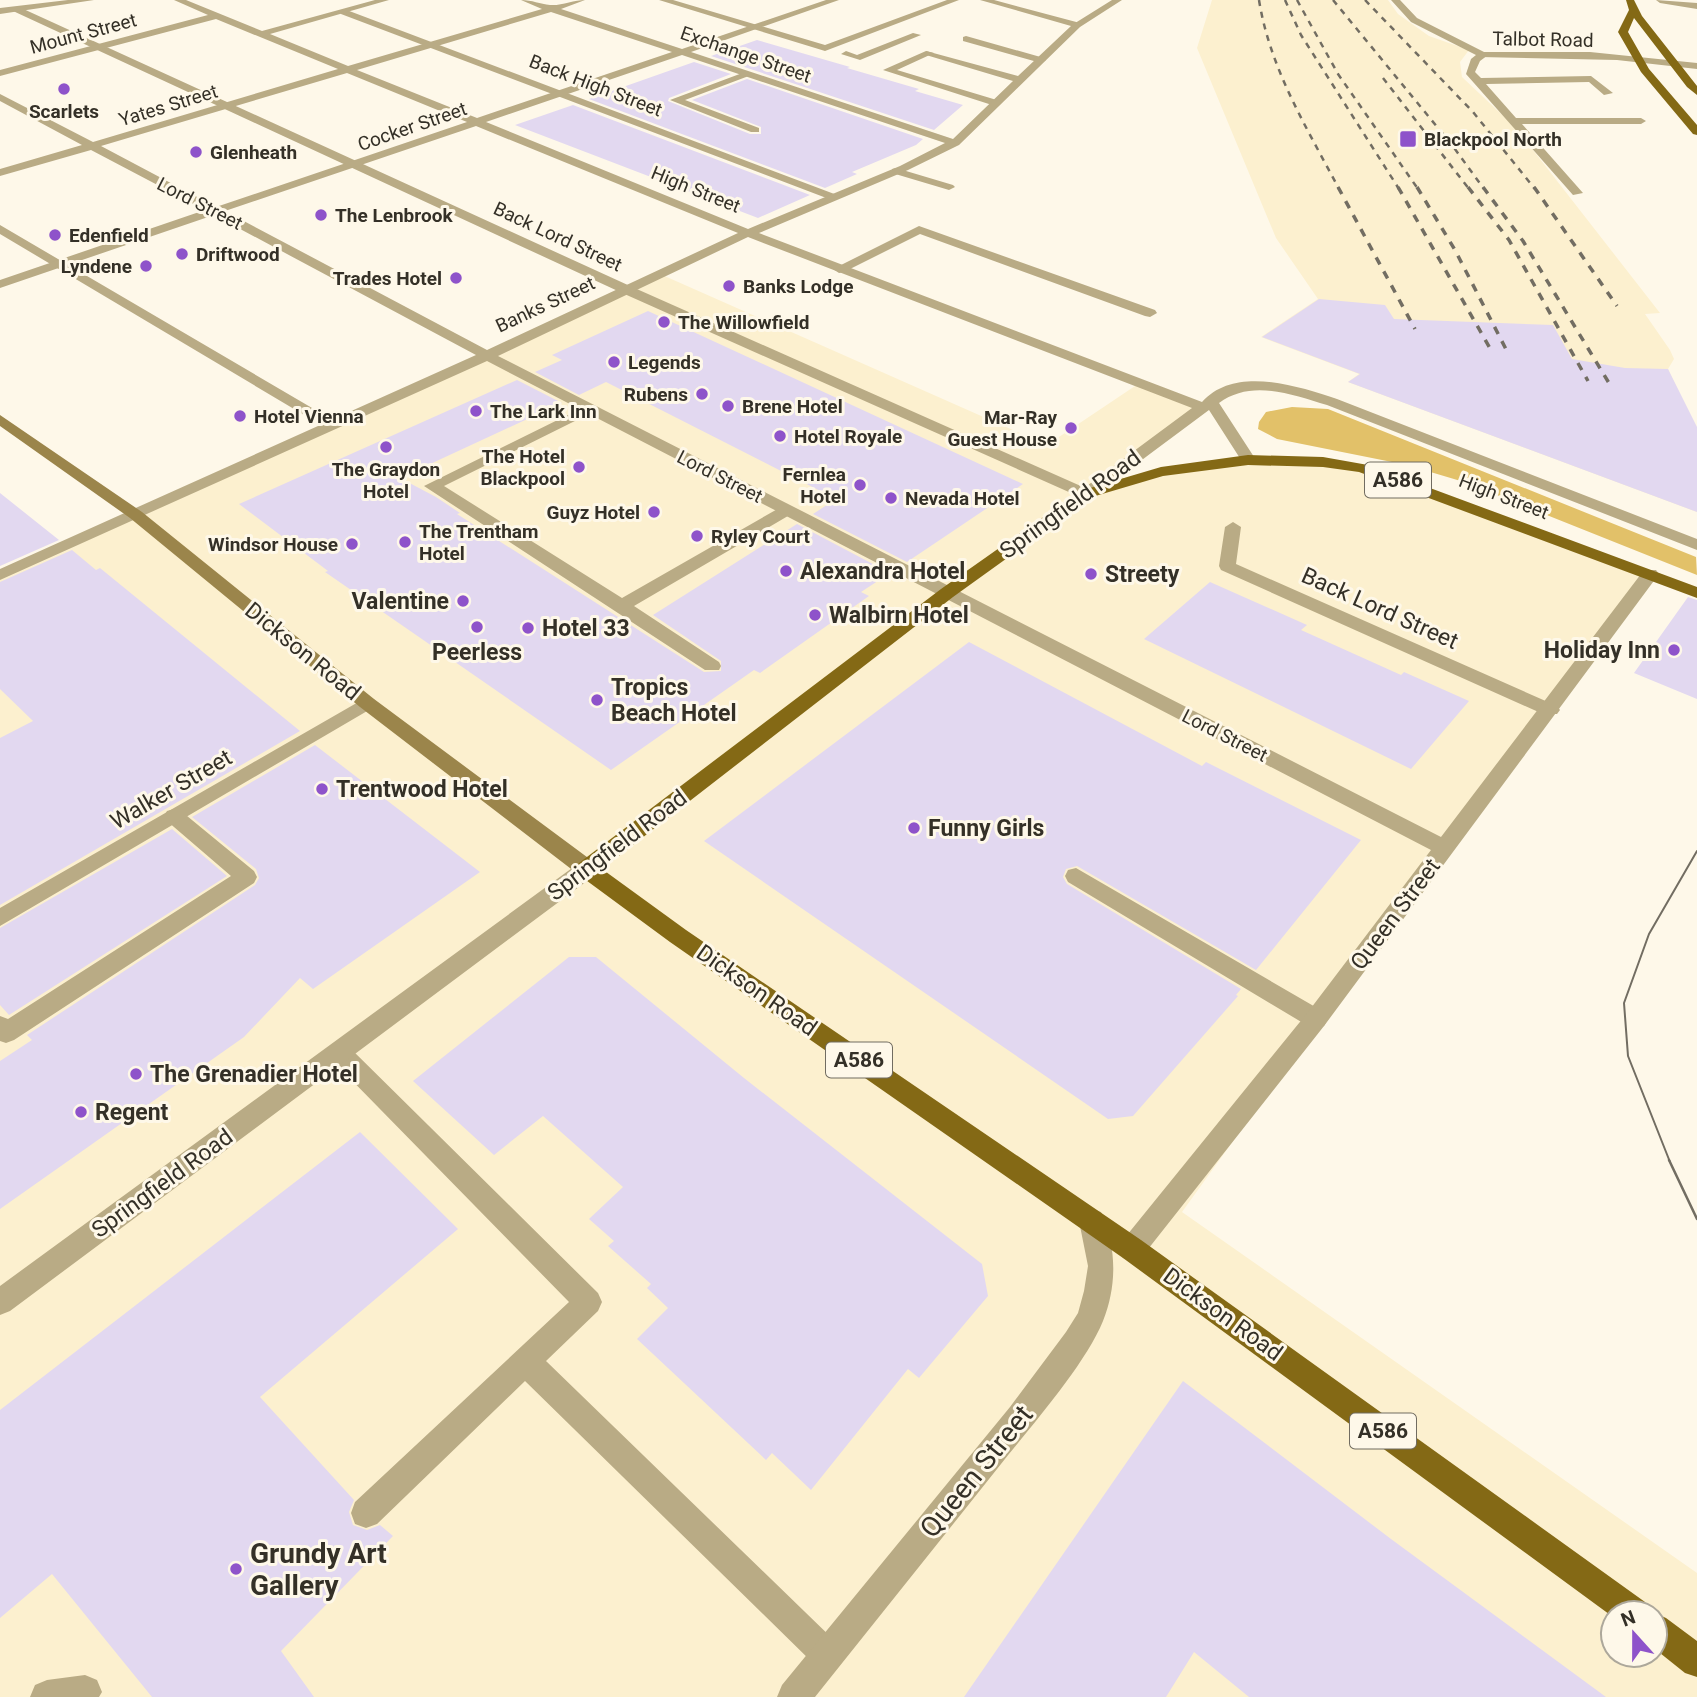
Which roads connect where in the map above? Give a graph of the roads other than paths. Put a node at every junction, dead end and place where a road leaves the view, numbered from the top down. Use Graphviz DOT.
graph roads {
  1 [pos="90,0"];
  2 [pos="178,0"];
  3 [pos="386,0"];
  4 [pos="526,0"];
  5 [pos="581,0"];
  6 [pos="835,0"];
  7 [pos="955,0"];
  8 [pos="984,0"];
  9 [pos="1101,0"];
  10 [pos="1395,0"];
  11 [pos="1660,0"];
  12 [pos="670,1"];
  13 [pos="1115,1"];
  14 [pos="54,2"];
  15 [pos="1631,5"];
  16 [pos="1697,6"];
  17 [pos="16,9"];
  18 [pos="551,9"];
  19 [pos="0,11"];
  20 [pos="344,12"];
  21 [pos="216,16"];
  22 [pos="1077,25"];
  23 [pos="753,28"];
  24 [pos="261,34"];
  25 [pos="916,35"];
  26 [pos="966,39"];
  27 [pos="430,45"];
  28 [pos="101,47"];
  29 [pos="684,52"];
  30 [pos="846,54"];
  31 [pos="1483,55"];
  32 [pos="1041,60"];
  33 [pos="1670,62"];
  34 [pos="1642,65"];
  35 [pos="1697,66"];
  36 [pos="347,70"];
  37 [pos="1678,72"];
  38 [pos="0,73"];
  39 [pos="749,74"];
  40 [pos="1020,80"];
  41 [pos="1515,80"];
  42 [pos="1538,80"];
  43 [pos="1563,80"];
  44 [pos="1478,81"];
  45 [pos="1697,92"];
  46 [pos="562,93"];
  47 [pos="1608,93"];
  48 [pos="1530,94"];
  49 [pos="1553,94"];
  50 [pos="1579,94"];
  51 [pos="0,97"];
  52 [pos="996,103"];
  53 [pos="229,105"];
  54 [pos="1638,118"];
  55 [pos="1514,121"];
  56 [pos="476,122"];
  57 [pos="1696,129"];
  58 [pos="755,130"];
  59 [pos="955,143"];
  60 [pos="90,147"];
  61 [pos="352,164"];
  62 [pos="900,169"];
  63 [pos="937,171"];
  64 [pos="0,173"];
  65 [pos="949,187"];
  66 [pos="1577,193"];
  67 [pos="833,197"];
  68 [pos="217,211"];
  69 [pos="0,229"];
  70 [pos="748,233"];
  71 [pos="57,265"];
  72 [pos="839,269"];
  73 [pos="0,284"];
  74 [pos="625,289"];
  75 [pos="1150,313"];
  76 [pos="488,355"];
  77 [pos="1206,404"];
  78 [pos="588,410"];
  79 [pos="0,419"];
  80 [pos="331,425"];
  81 [pos="1248,460"];
  82 [pos="1086,494"];
  83 [pos="787,510"];
  84 [pos="136,514"];
  85 [pos="1233,527"];
  86 [pos="1697,545"];
  87 [pos="1650,574"];
  88 [pos="0,575"];
  89 [pos="947,593"];
  90 [pos="1697,593"];
  91 [pos="622,606"];
  92 [pos="712,667"];
  93 [pos="367,703"];
  94 [pos="1550,710"];
  95 [pos="174,816"];
  96 [pos="1444,848"];
  97 [pos="587,869"];
  98 [pos="1076,876"];
  99 [pos="0,918"];
  100 [pos="1316,1019"];
  101 [pos="0,1027"];
  102 [pos="339,1052"];
  103 [pos="1092,1221"];
  104 [pos="1132,1249"];
  105 [pos="0,1302"];
  106 [pos="525,1361"];
  107 [pos="366,1513"];
  108 [pos="1615,1599"];
  109 [pos="1669,1640"];
  110 [pos="827,1655"];
  111 [pos="1697,1661"];
  112 [pos="85,1692"];
  113 [pos="47,1697"];
  114 [pos="794,1697"];
  1 -- 14 [label="street"];
  2 -- 21 [label="street, High Street"];
  3 -- 20 [label="street"];
  4 -- 18 [label="street, Exchange Street"];
  5 -- 18 [label="street, Yates Street"];
  6 -- 23 [label="street, Cocker Street"];
  7 -- 23 [label="street"];
  8 -- 22 [label="street"];
  9 -- 13 [label="street"];
  10 -- 31 [label="street"];
  11 -- 16 [label="street"];
  12 -- 23 [label="street"];
  13 -- 22 [label="street, Banks Street"];
  14 -- 17 [label="street"];
  15 -- 33 [label="main road, Talbot Road"];
  15 -- 34 [label="main road, Talbot Road"];
  17 -- 19 [label="street"];
  17 -- 28 [label="street, Back Lord Street"];
  18 -- 27 [label="street, Yates Street"];
  18 -- 29 [label="street, Exchange Street"];
  20 -- 24 [label="street"];
  20 -- 27 [label="street, Back High Street"];
  21 -- 24 [label="street, High Street"];
  21 -- 28 [label="street, Mount Street"];
  22 -- 32 [label="street, Banks Street"];
  23 -- 29 [label="street, Cocker Street"];
  24 -- 36 [label="street, High Street"];
  25 -- 30 [label="street"];
  26 -- 32 [label="street"];
  27 -- 36 [label="street, Yates Street"];
  27 -- 46 [label="street, Back High Street"];
  28 -- 38 [label="street, Mount Street"];
  28 -- 53 [label="street, Back Lord Street"];
  29 -- 39 [label="street, Exchange Street"];
  29 -- 46 [label="street, Cocker Street"];
  31 -- 34 [label="street, Talbot Road"];
  31 -- 44 [label="street"];
  32 -- 40 [label="street, Banks Street"];
  33 -- 34 [label="street"];
  33 -- 35 [label="street"];
  33 -- 37 [label="main road, Talbot Road"];
  34 -- 37 [label="street"];
  34 -- 57 [label="main road, Talbot Road"];
  36 -- 53 [label="street, Yates Street"];
  36 -- 56 [label="street, High Street"];
  37 -- 45 [label="main road, Talbot Road"];
  39 -- 58 [label="street"];
  39 -- 59 [label="street, Exchange Street"];
  40 -- 52 [label="street, Banks Street"];
  40 -- 52 [label="street"];
  41 -- 42 [label="street"];
  41 -- 44 [label="street"];
  41 -- 48 [label="street"];
  42 -- 43 [label="street"];
  42 -- 49 [label="street"];
  43 -- 47 [label="street"];
  43 -- 50 [label="street"];
  44 -- 55 [label="street"];
  46 -- 56 [label="street, Cocker Street"];
  46 -- 67 [label="street, Back High Street"];
  51 -- 60 [label="street, Lord Street"];
  52 -- 59 [label="street, Banks Street"];
  53 -- 60 [label="street, Yates Street"];
  53 -- 61 [label="street, Back Lord Street"];
  54 -- 55 [label="street"];
  55 -- 66 [label="street"];
  56 -- 61 [label="street, Cocker Street"];
  56 -- 70 [label="street, High Street"];
  59 -- 62 [label="street, Banks Street"];
  60 -- 64 [label="street, Yates Street"];
  60 -- 68 [label="street, Lord Street"];
  61 -- 68 [label="street, Cocker Street"];
  61 -- 74 [label="street, Back Lord Street"];
  62 -- 63 [label="street"];
  62 -- 65 [label="street"];
  62 -- 67 [label="street, Banks Street"];
  67 -- 70 [label="street, Banks Street"];
  68 -- 71 [label="street, Cocker Street"];
  68 -- 76 [label="street, Lord Street"];
  69 -- 71 [label="street"];
  70 -- 72 [label="street, High Street"];
  70 -- 74 [label="street, Banks Street"];
  71 -- 73 [label="street, Cocker Street"];
  71 -- 80 [label="street"];
  72 -- 75 [label="street"];
  72 -- 77 [label="street, High Street"];
  74 -- 76 [label="street, Banks Street"];
  74 -- 82 [label="street, Back Lord Street"];
  76 -- 78 [label="street, Lord Street"];
  76 -- 80 [label="street, Banks Street"];
  77 -- 81 [label="street"];
  77 -- 82 [label="street, Springfield Road"];
  77 -- 86 [label="street, Springfield Road"];
  78 -- 83 [label="street, Lord Street"];
  78 -- 91 [label="street"];
  79 -- 84 [label="street, Dickson Road"];
  80 -- 84 [label="street, Banks Street"];
  81 -- 82 [label="main road, High Street / A586"];
  81 -- 87 [label="main road, High Street / A586"];
  82 -- 89 [label="main road, Springfield Road / A586"];
  83 -- 89 [label="street, Lord Street"];
  83 -- 91 [label="street"];
  84 -- 88 [label="street, Banks Street"];
  84 -- 93 [label="street, Dickson Road"];
  85 -- 94 [label="street, Back Lord Street"];
  87 -- 90 [label="main road, High Street / A586"];
  87 -- 94 [label="street, Queen Street"];
  89 -- 96 [label="street, Lord Street"];
  89 -- 97 [label="main road, Springfield Road / A586"];
  91 -- 92 [label="street"];
  93 -- 95 [label="street, Walker Street"];
  93 -- 97 [label="street, Dickson Road"];
  94 -- 96 [label="street, Queen Street"];
  95 -- 99 [label="street, Walker Street"];
  95 -- 101 [label="street"];
  96 -- 100 [label="street, Queen Street"];
  97 -- 102 [label="street, Springfield Road"];
  97 -- 103 [label="main road, Dickson Road / A586"];
  98 -- 100 [label="street"];
  100 -- 104 [label="street, Queen Street"];
  102 -- 105 [label="street, Springfield Road"];
  102 -- 106 [label="street"];
  103 -- 104 [label="main road, Dickson Road / A586"];
  103 -- 110 [label="street, Queen Street"];
  104 -- 108 [label="main road, Dickson Road / A586"];
  106 -- 107 [label="street"];
  106 -- 110 [label="street"];
  109 -- 111 [label="main road"];
  110 -- 114 [label="street, Queen Street"];
  112 -- 113 [label="street"];
}
